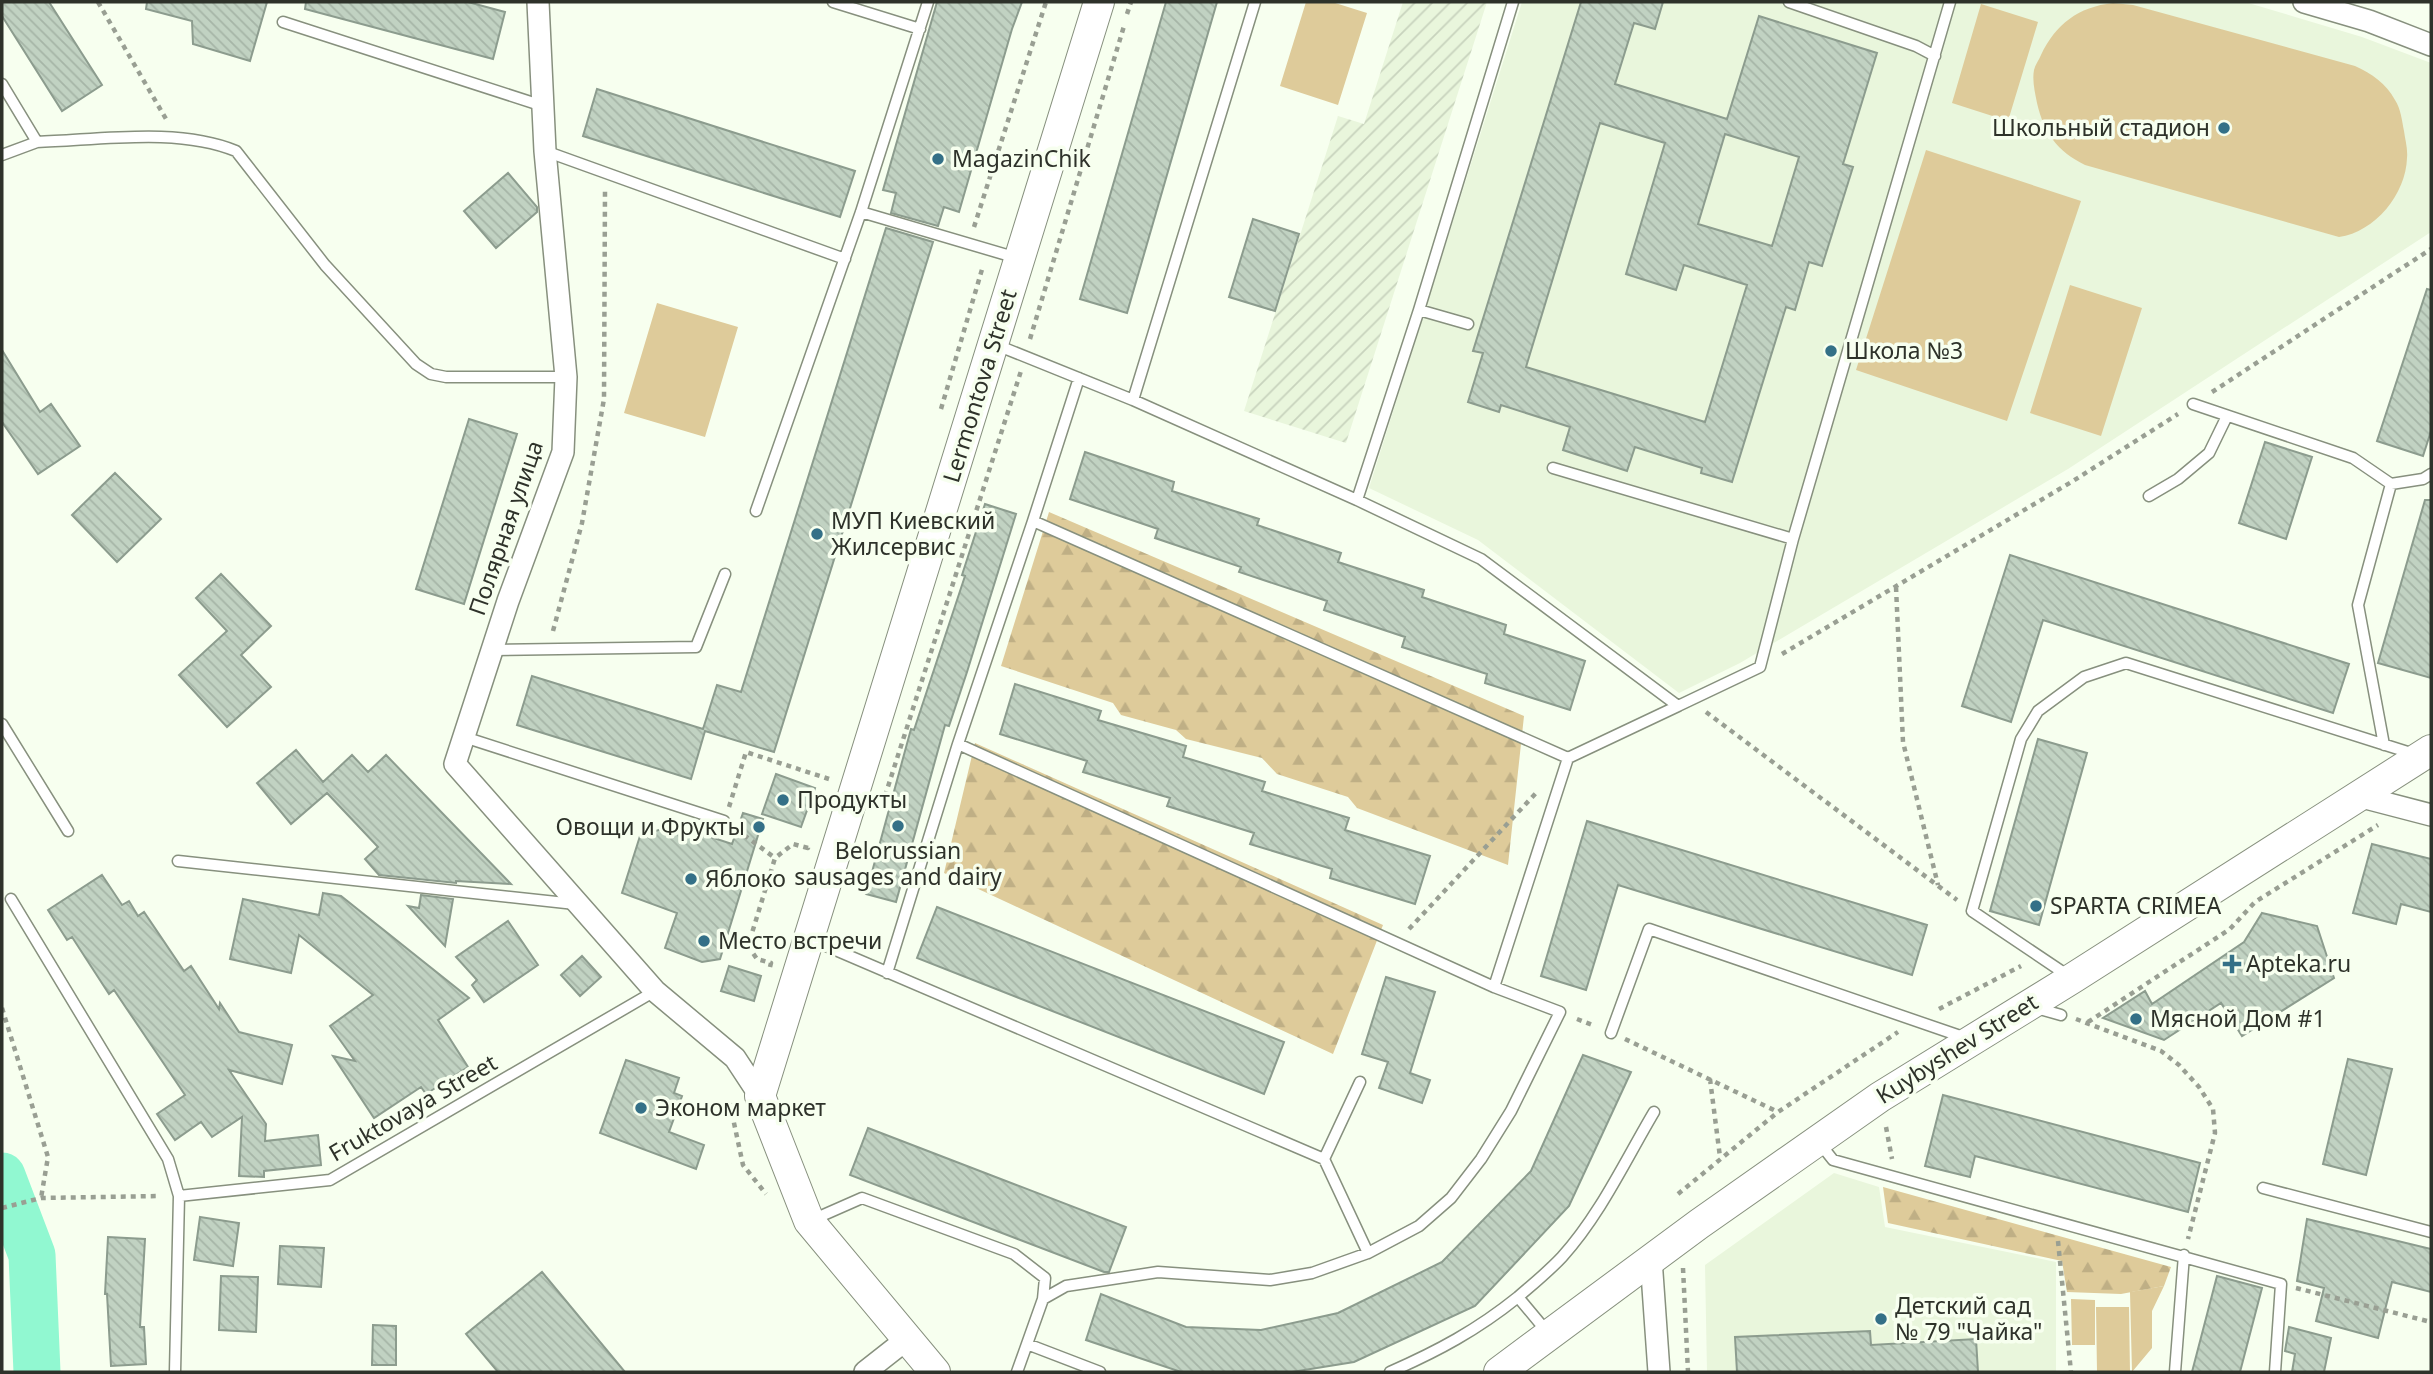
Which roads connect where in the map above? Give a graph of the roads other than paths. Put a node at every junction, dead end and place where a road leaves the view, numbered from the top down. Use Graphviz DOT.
graph roads {
  1 [pos="538,2"];
  2 [pos="833,2"];
  3 [pos="928,2"];
  4 [pos="1099,2"];
  5 [pos="1255,2"];
  6 [pos="1513,2"];
  7 [pos="1789,2"];
  8 [pos="1950,2"];
  9 [pos="2304,2"];
  10 [pos="284,22"];
  11 [pos="920,29"];
  12 [pos="2431,45"];
  13 [pos="1935,56"];
  14 [pos="2,84"];
  15 [pos="543,106"];
  16 [pos="37,142"];
  17 [pos="545,151"];
  18 [pos="2,155"];
  19 [pos="862,212"];
  20 [pos="845,259"];
  21 [pos="1020,259"];
  22 [pos="1419,310"];
  23 [pos="1468,324"];
  24 [pos="993,344"];
  25 [pos="566,377"];
  26 [pos="1079,378"];
  27 [pos="1133,400"];
  28 [pos="2193,404"];
  29 [pos="2228,415"];
  30 [pos="1553,468"];
  31 [pos="2431,474"];
  32 [pos="2391,484"];
  33 [pos="2149,496"];
  34 [pos="1357,500"];
  35 [pos="756,512"];
  36 [pos="1033,521"];
  37 [pos="1793,539"];
  38 [pos="725,574"];
  39 [pos="492,650"];
  40 [pos="1678,706"];
  41 [pos="2,724"];
  42 [pos="464,737"];
  43 [pos="958,744"];
  44 [pos="2384,744"];
  45 [pos="2426,753"];
  46 [pos="1568,758"];
  47 [pos="2358,796"];
  48 [pos="2431,815"];
  49 [pos="724,821"];
  50 [pos="68,831"];
  51 [pos="178,861"];
  52 [pos="11,899"];
  53 [pos="578,904"];
  54 [pos="809,939"];
  55 [pos="887,972"];
  56 [pos="2073,978"];
  57 [pos="1494,987"];
  58 [pos="655,990"];
  59 [pos="2027,1005"];
  60 [pos="2061,1015"];
  61 [pos="1611,1033"];
  62 [pos="1972,1040"];
  63 [pos="1360,1082"];
  64 [pos="760,1096"];
  65 [pos="1654,1112"];
  66 [pos="1817,1140"];
  67 [pos="1324,1158"];
  68 [pos="2263,1188"];
  69 [pos="179,1196"];
  70 [pos="809,1221"];
  71 [pos="2431,1232"];
  72 [pos="1368,1253"];
  73 [pos="2184,1255"];
  74 [pos="1651,1259"];
  75 [pos="1518,1297"];
  76 [pos="1043,1299"];
  77 [pos="1549,1335"];
  78 [pos="907,1339"];
  79 [pos="1027,1344"];
  80 [pos="175,1372"];
  81 [pos="864,1372"];
  82 [pos="935,1372"];
  83 [pos="1017,1372"];
  84 [pos="1100,1372"];
  85 [pos="1390,1372"];
  86 [pos="1499,1372"];
  87 [pos="1659,1372"];
  88 [pos="2175,1372"];
  89 [pos="2275,1372"];
  1 -- 15 [label="street, Полярная улица"];
  2 -- 11 [label="lane"];
  3 -- 11 [label="lane"];
  4 -- 21 [label="main road, Lermontova Street"];
  5 -- 27 [label="lane"];
  6 -- 22 [label="lane"];
  7 -- 13 [label="lane"];
  8 -- 13 [label="lane"];
  9 -- 12 [label="street"];
  10 -- 15 [label="lane"];
  11 -- 19 [label="lane"];
  13 -- 37 [label="lane"];
  14 -- 16 [label="lane"];
  15 -- 17 [label="street, Полярная улица"];
  16 -- 18 [label="lane"];
  16 -- 25 [label="lane"];
  17 -- 20 [label="lane"];
  17 -- 25 [label="street, Полярная улица"];
  19 -- 20 [label="lane"];
  19 -- 21 [label="lane"];
  20 -- 35 [label="lane"];
  21 -- 24 [label="main road, Lermontova Street"];
  22 -- 23 [label="lane"];
  22 -- 34 [label="lane"];
  24 -- 26 [label="lane"];
  24 -- 54 [label="main road, Lermontova Street"];
  25 -- 39 [label="street, Полярная улица"];
  26 -- 27 [label="lane"];
  26 -- 36 [label="lane"];
  27 -- 34 [label="lane"];
  28 -- 29 [label="lane"];
  29 -- 32 [label="lane"];
  29 -- 33 [label="lane"];
  30 -- 37 [label="lane"];
  31 -- 32 [label="lane"];
  32 -- 44 [label="lane"];
  34 -- 40 [label="lane"];
  36 -- 43 [label="lane"];
  36 -- 46 [label="lane"];
  37 -- 40 [label="lane"];
  38 -- 39 [label="lane"];
  39 -- 42 [label="street, Полярная улица"];
  40 -- 46 [label="lane"];
  41 -- 50 [label="lane"];
  42 -- 49 [label="lane"];
  42 -- 53 [label="street, Полярная улица"];
  43 -- 55 [label="lane"];
  43 -- 57 [label="lane"];
  44 -- 45 [label="lane"];
  44 -- 56 [label="lane"];
  45 -- 47 [label="main road, Kuybyshev Street"];
  46 -- 57 [label="lane"];
  47 -- 48 [label="street"];
  47 -- 56 [label="main road, Kuybyshev Street"];
  51 -- 53 [label="lane"];
  52 -- 69 [label="lane"];
  53 -- 58 [label="street, Полярная улица"];
  54 -- 55 [label="lane"];
  54 -- 64 [label="main road, Lermontova Street"];
  55 -- 67 [label="lane"];
  56 -- 59 [label="main road, Kuybyshev Street"];
  57 -- 72 [label="lane"];
  58 -- 64 [label="street, Полярная улица"];
  58 -- 69 [label="lane, Fruktovaya Street"];
  59 -- 60 [label="lane"];
  59 -- 62 [label="main road, Kuybyshev Street"];
  61 -- 62 [label="lane"];
  62 -- 66 [label="main road, Kuybyshev Street"];
  63 -- 67 [label="lane"];
  64 -- 70 [label="main road"];
  65 -- 75 [label="lane"];
  66 -- 73 [label="lane"];
  66 -- 74 [label="main road, Kuybyshev Street"];
  67 -- 72 [label="lane"];
  68 -- 71 [label="lane"];
  69 -- 80 [label="lane"];
  70 -- 76 [label="lane"];
  70 -- 78 [label="main road"];
  72 -- 76 [label="lane"];
  73 -- 88 [label="lane"];
  73 -- 89 [label="lane"];
  74 -- 77 [label="main road, Kuybyshev Street"];
  74 -- 87 [label="street"];
  75 -- 77 [label="lane"];
  75 -- 85 [label="lane"];
  76 -- 79 [label="lane"];
  77 -- 86 [label="main road, Kuybyshev Street"];
  78 -- 81 [label="street"];
  78 -- 82 [label="main road"];
  79 -- 83 [label="lane"];
  79 -- 84 [label="lane"];
}
